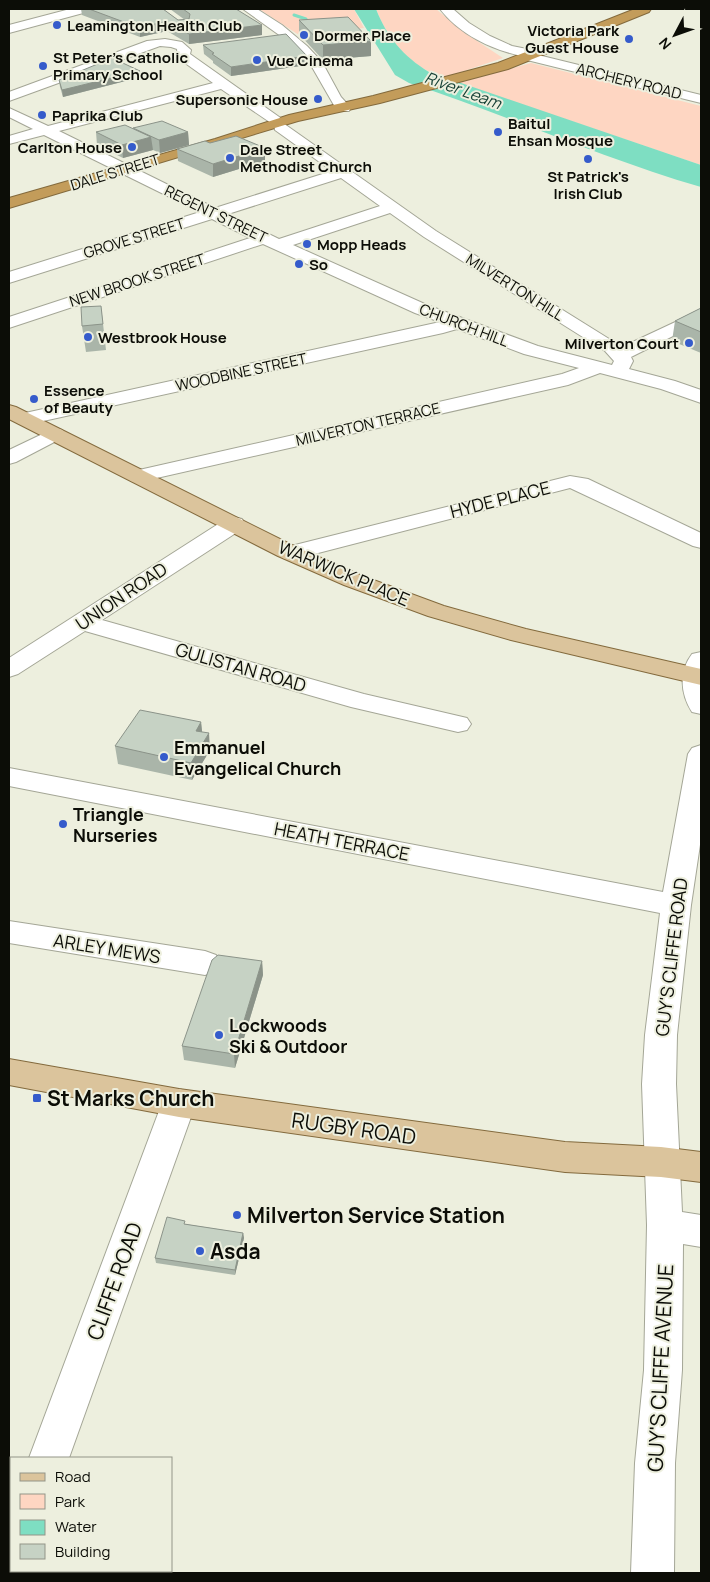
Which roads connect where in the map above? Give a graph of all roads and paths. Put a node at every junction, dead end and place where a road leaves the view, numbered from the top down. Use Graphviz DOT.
graph roads {
  1 [pos="83,9"];
  2 [pos="249,9"];
  3 [pos="446,9"];
  4 [pos="645,9"];
  5 [pos="9,29"];
  6 [pos="292,37"];
  7 [pos="270,40"];
  8 [pos="525,54"];
  9 [pos="692,83"];
  10 [pos="223,84"];
  11 [pos="674,92"];
  12 [pos="9,96"];
  13 [pos="701,99"];
  14 [pos="344,108"];
  15 [pos="9,112"];
  16 [pos="279,125"];
  17 [pos="47,130"];
  18 [pos="9,140"];
  19 [pos="126,169"];
  20 [pos="344,172"];
  21 [pos="9,203"];
  22 [pos="392,207"];
  23 [pos="214,214"];
  24 [pos="272,241"];
  25 [pos="316,262"];
  26 [pos="9,278"];
  27 [pos="701,315"];
  28 [pos="9,323"];
  29 [pos="455,323"];
  30 [pos="619,364"];
  31 [pos="597,368"];
  32 [pos="701,397"];
  33 [pos="17,415"];
  34 [pos="55,434"];
  35 [pos="9,458"];
  36 [pos="139,476"];
  37 [pos="234,524"];
  38 [pos="701,541"];
  39 [pos="291,553"];
  40 [pos="82,622"];
  41 [pos="9,669"];
  42 [pos="699,670"];
  43 [pos="701,706"];
  44 [pos="458,724"];
  45 [pos="701,754"];
  46 [pos="9,777"];
  47 [pos="694,834"];
  48 [pos="676,905"];
  49 [pos="9,932"];
  50 [pos="205,963"];
  51 [pos="9,1072"];
  52 [pos="179,1103"];
  53 [pos="661,1162"];
  54 [pos="701,1167"];
  55 [pos="665,1225"];
  56 [pos="701,1231"];
  57 [pos="49,1457"];
  58 [pos="652,1573"];
  1 -- 5 [label="street"];
  2 -- 6 [label="street"];
  3 -- 8 [label="street, ARCHERY ROAD"];
  4 -- 8 [label="highway, DALE STREET"];
  6 -- 7 [label="street"];
  6 -- 14 [label="street"];
  8 -- 11 [label="street, ARCHERY ROAD"];
  8 -- 14 [label="highway, DALE STREET"];
  9 -- 11 [label="street"];
  10 -- 12 [label="street, MILVERTON HILL"];
  10 -- 16 [label="street, MILVERTON HILL"];
  10 -- 17 [label="street"];
  11 -- 13 [label="street, ARCHERY ROAD"];
  14 -- 16 [label="highway, DALE STREET"];
  15 -- 17 [label="street, REGENT STREET"];
  16 -- 19 [label="highway, DALE STREET"];
  16 -- 20 [label="street, MILVERTON HILL"];
  17 -- 18 [label="street"];
  17 -- 19 [label="street, REGENT STREET"];
  19 -- 21 [label="highway, DALE STREET"];
  19 -- 23 [label="street, REGENT STREET"];
  20 -- 22 [label="street, MILVERTON HILL"];
  20 -- 23 [label="street, GROVE STREET"];
  22 -- 24 [label="street, NEW BROOK STREET"];
  22 -- 30 [label="street, MILVERTON HILL"];
  23 -- 24 [label="street, REGENT STREET"];
  23 -- 26 [label="street, GROVE STREET"];
  24 -- 25 [label="street, REGENT STREET"];
  24 -- 28 [label="street, NEW BROOK STREET"];
  25 -- 29 [label="street, CHURCH HILL"];
  27 -- 30 [label="street"];
  29 -- 31 [label="street, CHURCH HILL"];
  29 -- 33 [label="street, WOODBINE STREET"];
  30 -- 31 [label="street, CHURCH HILL"];
  30 -- 32 [label="street, CHURCH HILL"];
  31 -- 36 [label="street, MILVERTON TERRACE"];
  33 -- 34 [label="main road, WARWICK PLACE"];
  34 -- 35 [label="street"];
  34 -- 36 [label="main road, WARWICK PLACE"];
  36 -- 37 [label="main road, WARWICK PLACE"];
  37 -- 39 [label="main road, WARWICK PLACE"];
  37 -- 40 [label="street, UNION ROAD"];
  38 -- 39 [label="street, HYDE PLACE"];
  39 -- 42 [label="main road, WARWICK PLACE"];
  40 -- 41 [label="street, UNION ROAD"];
  40 -- 44 [label="street, GULISTAN ROAD"];
  42 -- 43 [label="street"];
  45 -- 47 [label="street, GUY'S CLIFFE ROAD"];
  46 -- 48 [label="street, HEATH TERRACE"];
  47 -- 48 [label="street, GUY'S CLIFFE ROAD"];
  48 -- 53 [label="street, GUY'S CLIFFE ROAD"];
  49 -- 50 [label="street, ARLEY MEWS"];
  51 -- 52 [label="main road, RUGBY ROAD"];
  52 -- 53 [label="main road, RUGBY ROAD"];
  52 -- 57 [label="street, CLIFFE ROAD"];
  53 -- 54 [label="main road, RUGBY ROAD"];
  53 -- 55 [label="street, GUY'S CLIFFE AVENUE"];
  55 -- 56 [label="street"];
  55 -- 58 [label="street, GUY'S CLIFFE AVENUE"];
}
